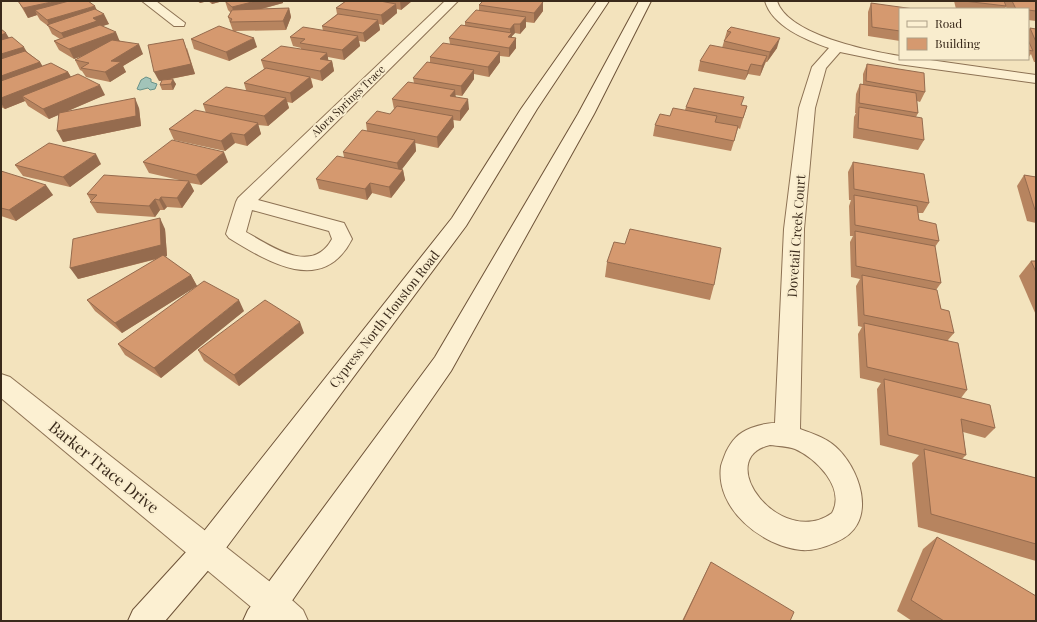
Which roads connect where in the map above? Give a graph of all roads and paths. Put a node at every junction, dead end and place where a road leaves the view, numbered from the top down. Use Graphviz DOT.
graph roads {
  1 [pos="148,1"];
  2 [pos="452,1"];
  3 [pos="602,1"];
  4 [pos="645,1"];
  5 [pos="771,1"];
  6 [pos="179,23"];
  7 [pos="838,46"];
  8 [pos="899,60"];
  9 [pos="900,60"];
  10 [pos="1036,79"];
  11 [pos="245,202"];
  12 [pos="1,384"];
  13 [pos="787,435"];
  14 [pos="206,550"];
  15 [pos="274,615"];
  16 [pos="144,621"];
  1 -- 6 [label="street"];
  2 -- 11 [label="street, Alora Springs Trace"];
  3 -- 14 [label="street, Cypress North Houston Road"];
  4 -- 15 [label="street"];
  5 -- 7 [label="street"];
  7 -- 8 [label="street"];
  7 -- 13 [label="street, Dovetail Creek Court"];
  9 -- 10 [label="street"];
  11 -- 11 [label="street"];
  12 -- 14 [label="street, Barker Trace Drive"];
  14 -- 15 [label="street, Barker Trace Drive"];
  14 -- 16 [label="street, Cypress North Houston Road"];
}
